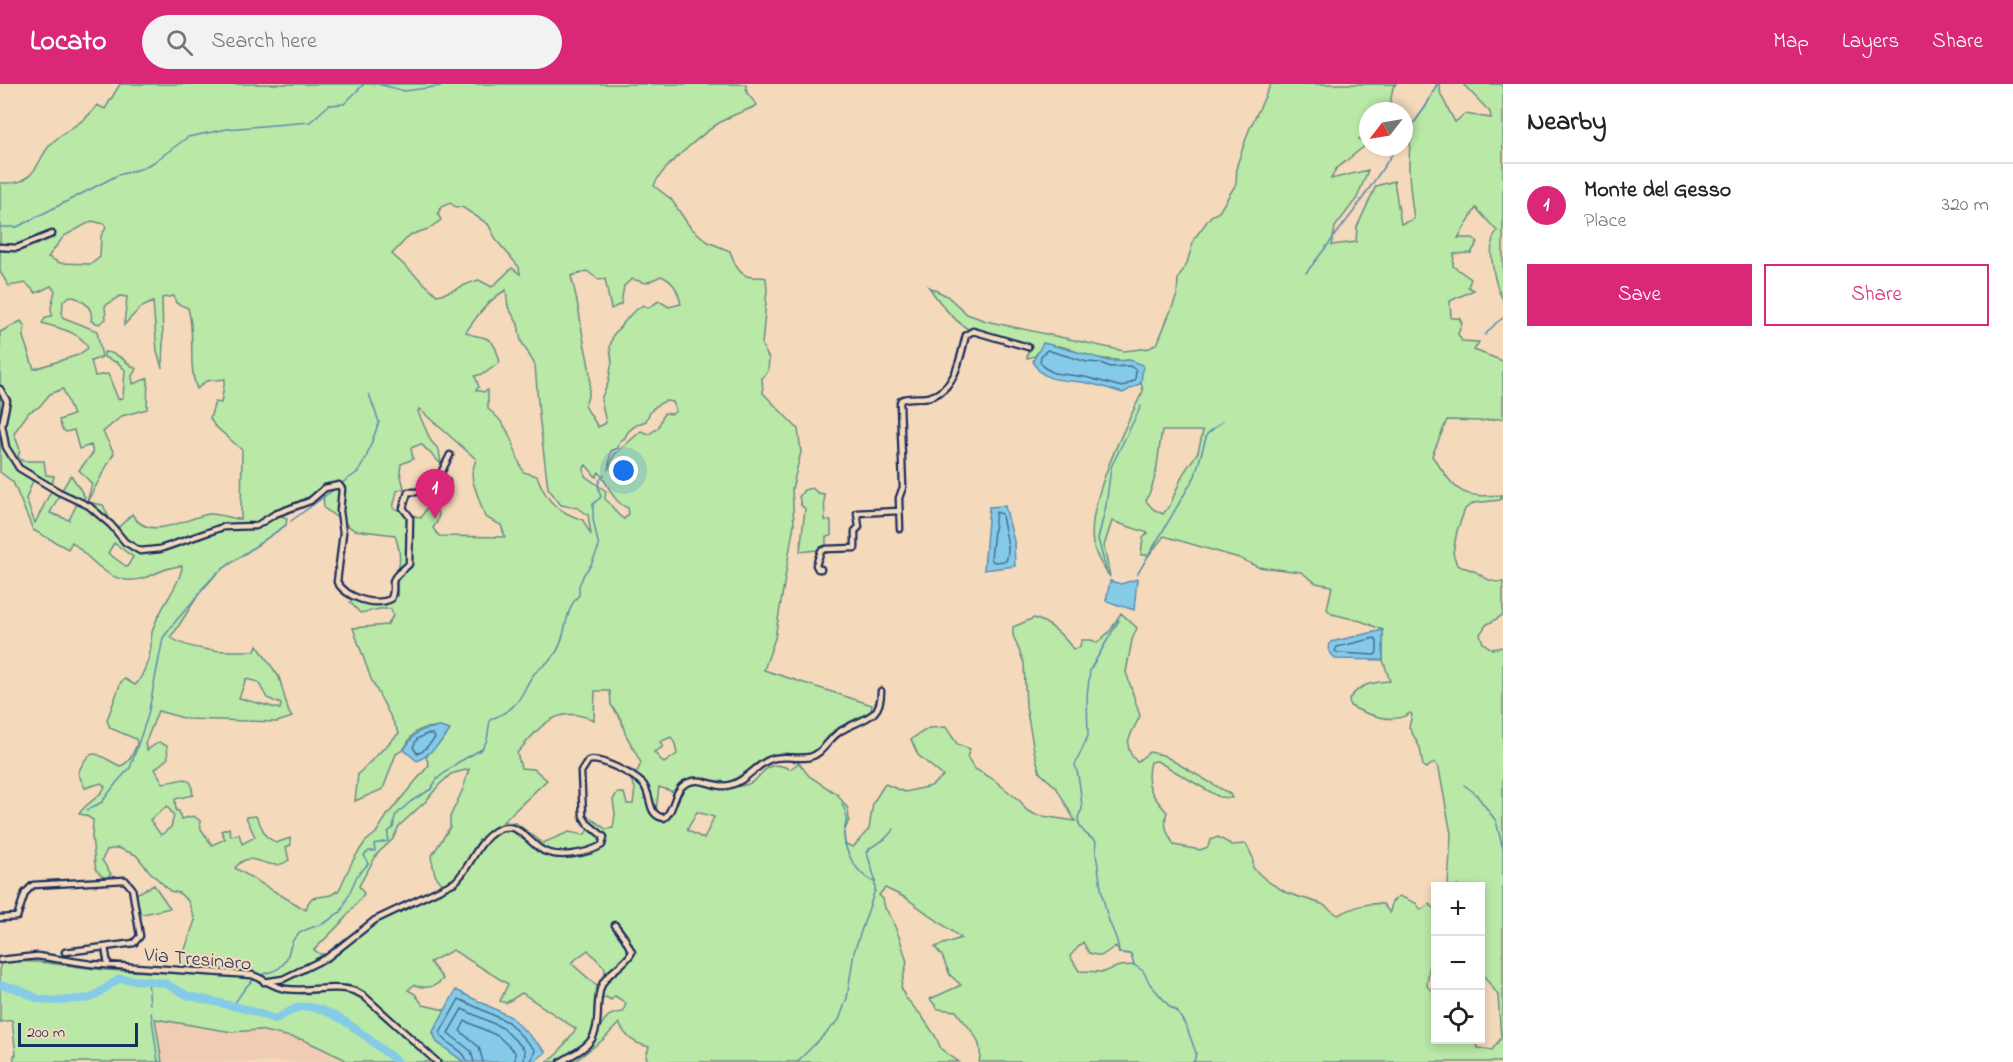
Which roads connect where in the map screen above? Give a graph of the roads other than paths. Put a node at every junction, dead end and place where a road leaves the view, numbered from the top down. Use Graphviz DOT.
graph roads {
  1 [pos="52,234"];
  2 [pos="0,248"];
  3 [pos="1028,347"];
  4 [pos="0,389"];
  5 [pos="450,455"];
  6 [pos="438,479"];
  7 [pos="447,482"];
  8 [pos="899,511"];
  9 [pos="900,529"];
  10 [pos="821,569"];
  11 [pos="881,691"];
  12 [pos="0,918"];
  13 [pos="615,926"];
  14 [pos="105,947"];
  15 [pos="64,952"];
  16 [pos="0,960"];
  17 [pos="108,965"];
  18 [pos="264,982"];
  19 [pos="437,1062"];
  20 [pos="561,1062"];
  1 -- 2 [label="street"];
  3 -- 8 [label="street"];
  4 -- 6 [label="street"];
  5 -- 6 [label="street"];
  6 -- 7 [label="street"];
  8 -- 9 [label="street"];
  8 -- 10 [label="street"];
  11 -- 18 [label="street"];
  12 -- 14 [label="street"];
  13 -- 20 [label="street"];
  14 -- 15 [label="street"];
  14 -- 17 [label="street"];
  16 -- 17 [label="street, Via Tresinaro"];
  17 -- 18 [label="street, Via Tresinaro"];
  18 -- 19 [label="street, Via Tresinaro"];
}
